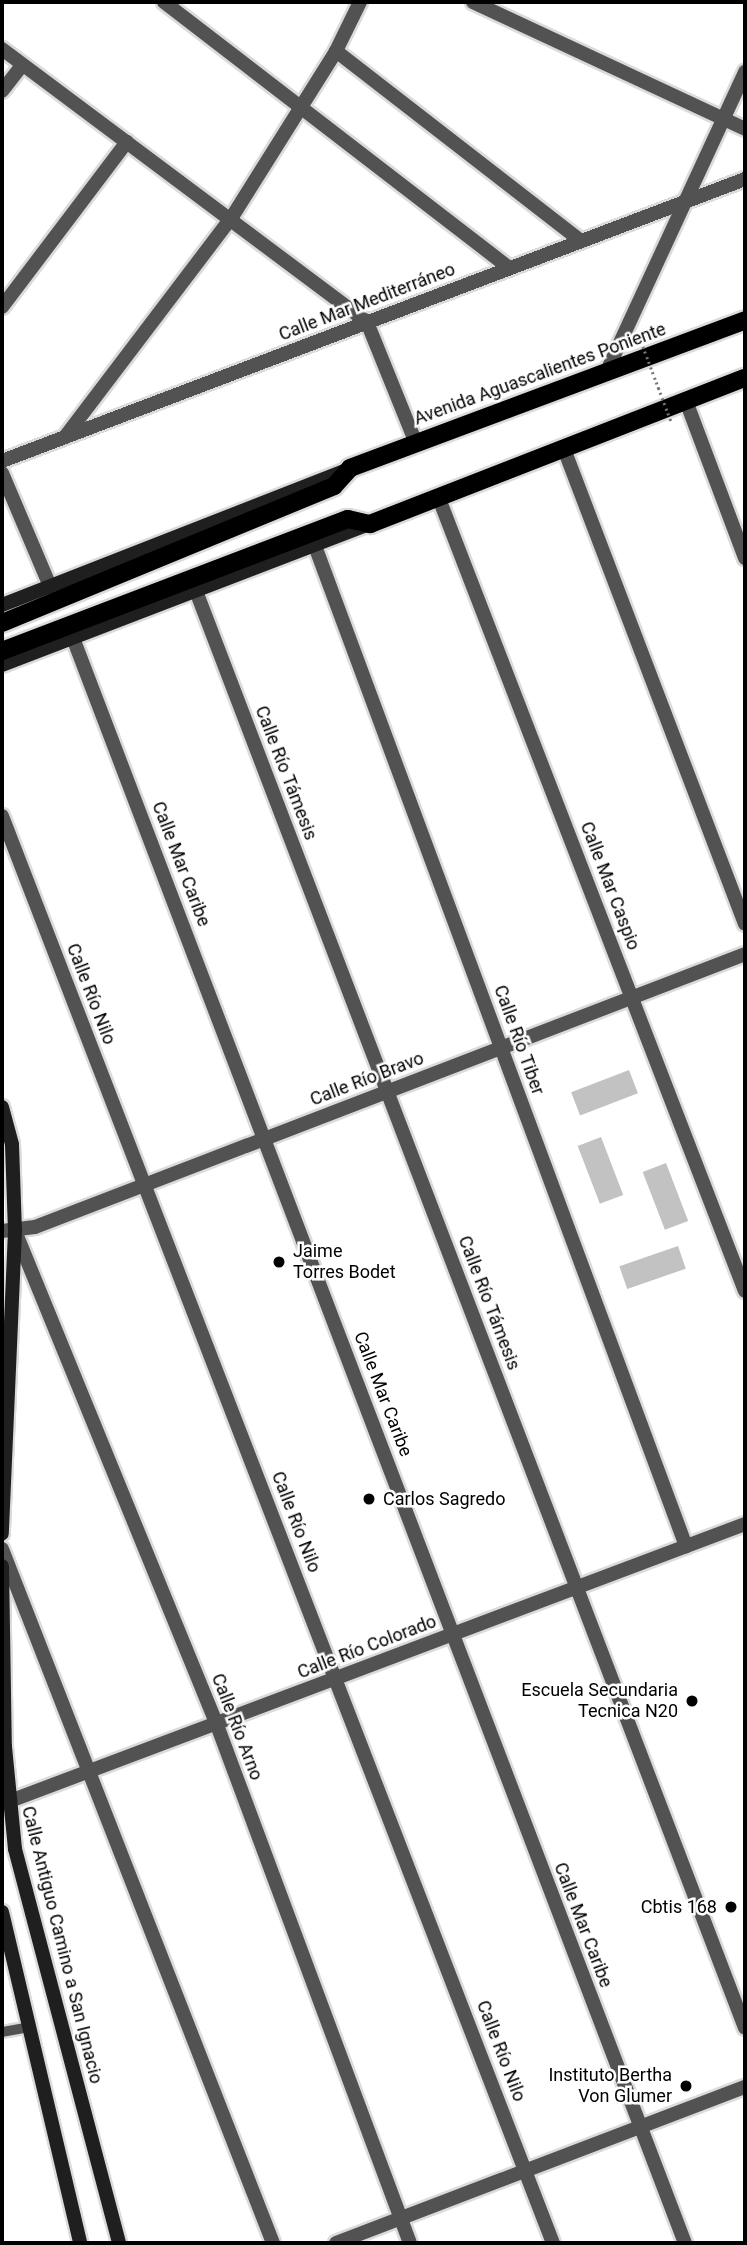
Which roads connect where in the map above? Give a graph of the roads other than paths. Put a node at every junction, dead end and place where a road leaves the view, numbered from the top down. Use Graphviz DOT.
graph roads {
  1 [pos="164,2"];
  2 [pos="360,2"];
  3 [pos="473,2"];
  4 [pos="2,49"];
  5 [pos="336,51"];
  6 [pos="22,65"];
  7 [pos="745,72"];
  8 [pos="2,91"];
  9 [pos="300,110"];
  10 [pos="724,119"];
  11 [pos="745,129"];
  12 [pos="127,142"];
  13 [pos="744,184"];
  14 [pos="690,200"];
  15 [pos="232,216"];
  16 [pos="581,241"];
  17 [pos="510,268"];
  18 [pos="2,307"];
  19 [pos="745,320"];
  20 [pos="367,322"];
  21 [pos="606,373"];
  22 [pos="745,378"];
  23 [pos="686,401"];
  24 [pos="65,437"];
  25 [pos="416,443"];
  26 [pos="564,449"];
  27 [pos="2,461"];
  28 [pos="351,468"];
  29 [pos="2,473"];
  30 [pos="438,496"];
  31 [pos="370,524"];
  32 [pos="315,546"];
  33 [pos="745,558"];
  34 [pos="50,586"];
  35 [pos="196,592"];
  36 [pos="2,605"];
  37 [pos="2,623"];
  38 [pos="74,638"];
  39 [pos="2,651"];
  40 [pos="2,665"];
  41 [pos="2,816"];
  42 [pos="745,924"];
  43 [pos="745,954"];
  44 [pos="633,998"];
  45 [pos="502,1048"];
  46 [pos="387,1092"];
  47 [pos="2,1107"];
  48 [pos="265,1138"];
  49 [pos="145,1185"];
  50 [pos="8,1231"];
  51 [pos="745,1290"];
  52 [pos="745,1524"];
  53 [pos="2,1534"];
  54 [pos="686,1546"];
  55 [pos="2,1549"];
  56 [pos="2,1566"];
  57 [pos="577,1588"];
  58 [pos="453,1635"];
  59 [pos="337,1680"];
  60 [pos="217,1726"];
  61 [pos="90,1773"];
  62 [pos="5,1803"];
  63 [pos="2,1912"];
  64 [pos="29,2027"];
  65 [pos="745,2028"];
  66 [pos="2,2032"];
  67 [pos="745,2087"];
  68 [pos="639,2127"];
  69 [pos="526,2171"];
  70 [pos="400,2219"];
  71 [pos="80,2243"];
  72 [pos="119,2243"];
  73 [pos="273,2243"];
  74 [pos="336,2243"];
  75 [pos="410,2243"];
  76 [pos="553,2243"];
  77 [pos="685,2243"];
  1 -- 9 [label="street"];
  2 -- 5 [label="street"];
  3 -- 10 [label="street"];
  4 -- 6 [label="street"];
  5 -- 9 [label="street"];
  5 -- 16 [label="street"];
  6 -- 8 [label="street"];
  6 -- 12 [label="street"];
  7 -- 10 [label="street"];
  9 -- 15 [label="street"];
  9 -- 17 [label="street"];
  10 -- 11 [label="street"];
  10 -- 14 [label="street"];
  12 -- 15 [label="street"];
  12 -- 18 [label="street"];
  13 -- 14 [label="street, Calle Mar Mediterráneo"];
  14 -- 16 [label="street, Calle Mar Mediterráneo"];
  14 -- 21 [label="street"];
  15 -- 20 [label="street"];
  15 -- 24 [label="street"];
  16 -- 17 [label="street, Calle Mar Mediterráneo"];
  17 -- 20 [label="street, Calle Mar Mediterráneo"];
  19 -- 21 [label="main road, Avenida Aguascalientes Poniente"];
  20 -- 24 [label="street, Calle Mar Mediterráneo"];
  20 -- 25 [label="street"];
  21 -- 25 [label="main road, Avenida Aguascalientes Poniente"];
  22 -- 23 [label="main road"];
  23 -- 26 [label="main road"];
  23 -- 33 [label="street"];
  24 -- 27 [label="street, Calle Mar Mediterráneo"];
  25 -- 28 [label="main road, Avenida Aguascalientes Poniente"];
  26 -- 30 [label="main road"];
  26 -- 42 [label="street"];
  28 -- 34 [label="main road, Avenida Aguascalientes Poniente"];
  28 -- 37 [label="main road, Avenida Aguascalientes Poniente"];
  29 -- 34 [label="street"];
  30 -- 31 [label="main road"];
  30 -- 44 [label="street, Calle Mar Caspio"];
  31 -- 32 [label="main road"];
  31 -- 39 [label="main road"];
  32 -- 35 [label="main road"];
  32 -- 45 [label="street, Calle Río Tiber"];
  34 -- 36 [label="main road, Avenida Aguascalientes Poniente"];
  35 -- 38 [label="main road"];
  35 -- 46 [label="street, Calle Río Támesis"];
  38 -- 40 [label="main road"];
  38 -- 48 [label="street, Calle Mar Caribe"];
  41 -- 49 [label="street, Calle Río Nilo"];
  43 -- 44 [label="street, Calle Río Bravo"];
  44 -- 45 [label="street, Calle Río Bravo"];
  44 -- 51 [label="street, Calle Mar Caspio"];
  45 -- 46 [label="street, Calle Río Bravo"];
  45 -- 54 [label="street, Calle Río Tiber"];
  46 -- 48 [label="street, Calle Río Bravo"];
  46 -- 57 [label="street, Calle Río Támesis"];
  47 -- 50 [label="main road"];
  48 -- 49 [label="street, Calle Río Bravo"];
  48 -- 58 [label="street, Calle Mar Caribe"];
  49 -- 50 [label="street, Calle Río Bravo"];
  49 -- 59 [label="street, Calle Río Nilo"];
  50 -- 53 [label="main road"];
  50 -- 60 [label="street, Calle Río Arno"];
  52 -- 54 [label="street, Calle Río Colorado"];
  54 -- 57 [label="street, Calle Río Colorado"];
  55 -- 61 [label="street"];
  56 -- 62 [label="main road, Calle Antiguo Camino a San Ignacio"];
  57 -- 58 [label="street, Calle Río Colorado"];
  57 -- 65 [label="street, Calle Río Támesis"];
  58 -- 59 [label="street, Calle Río Colorado"];
  58 -- 68 [label="street, Calle Mar Caribe"];
  59 -- 60 [label="street, Calle Río Colorado"];
  59 -- 69 [label="street, Calle Río Nilo"];
  60 -- 61 [label="street, Calle Río Colorado"];
  60 -- 70 [label="street, Calle Río Arno"];
  61 -- 62 [label="street, Calle Río Colorado"];
  61 -- 73 [label="street"];
  62 -- 72 [label="main road, Calle Antiguo Camino a San Ignacio"];
  63 -- 64 [label="main road"];
  64 -- 66 [label="lane"];
  64 -- 71 [label="main road"];
  67 -- 68 [label="street"];
  68 -- 69 [label="street"];
  68 -- 77 [label="street, Calle Mar Caribe"];
  69 -- 70 [label="street"];
  69 -- 76 [label="street, Calle Río Nilo"];
  70 -- 74 [label="street"];
  70 -- 75 [label="street, Calle Río Arno"];
}
